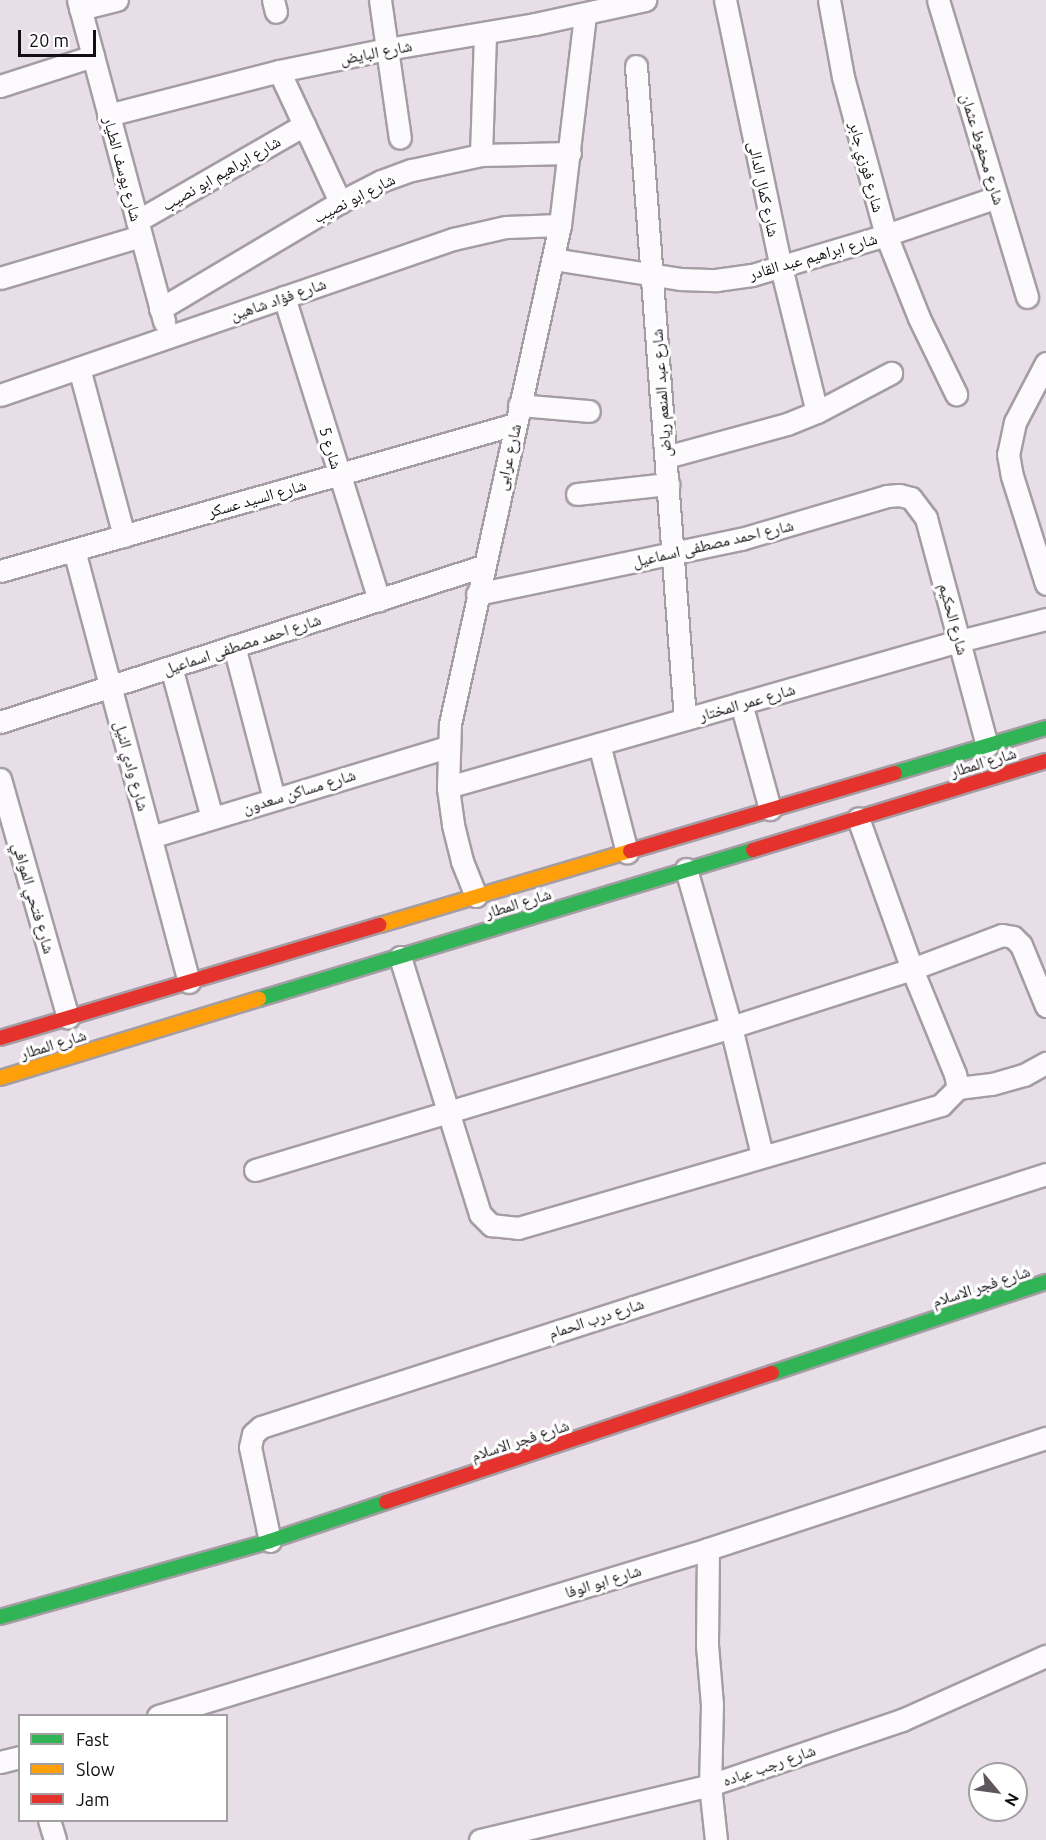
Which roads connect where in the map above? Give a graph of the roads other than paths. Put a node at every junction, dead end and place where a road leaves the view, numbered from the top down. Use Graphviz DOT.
graph roads {
  1 [pos="117,0"];
  2 [pos="380,0"];
  3 [pos="725,0"];
  4 [pos="830,0"];
  5 [pos="938,0"];
  6 [pos="635,1"];
  7 [pos="79,4"];
  8 [pos="585,14"];
  9 [pos="485,33"];
  10 [pos="387,49"];
  11 [pos="93,56"];
  12 [pos="636,66"];
  13 [pos="279,71"];
  14 [pos="0,86"];
  15 [pos="108,115"];
  16 [pos="304,125"];
  17 [pos="400,138"];
  18 [pos="570,153"];
  19 [pos="482,155"];
  20 [pos="997,197"];
  21 [pos="340,202"];
  22 [pos="560,225"];
  23 [pos="139,228"];
  24 [pos="886,235"];
  25 [pos="553,259"];
  26 [pos="781,267"];
  27 [pos="652,276"];
  28 [pos="0,278"];
  29 [pos="284,297"];
  30 [pos="1027,297"];
  31 [pos="160,309"];
  32 [pos="168,337"];
  33 [pos="1046,363"];
  34 [pos="79,368"];
  35 [pos="891,373"];
  36 [pos="956,394"];
  37 [pos="0,395"];
  38 [pos="589,411"];
  39 [pos="817,412"];
  40 [pos="517,415"];
  41 [pos="666,457"];
  42 [pos="339,474"];
  43 [pos="668,484"];
  44 [pos="577,494"];
  45 [pos="911,498"];
  46 [pos="124,536"];
  47 [pos="74,550"];
  48 [pos="673,553"];
  49 [pos="483,566"];
  50 [pos="0,571"];
  51 [pos="1046,584"];
  52 [pos="477,594"];
  53 [pos="379,600"];
  54 [pos="1046,620"];
  55 [pos="959,641"];
  56 [pos="234,646"];
  57 [pos="171,667"];
  58 [pos="111,687"];
  59 [pos="741,703"];
  60 [pos="685,719"];
  61 [pos="0,722"];
  62 [pos="1046,728"];
  63 [pos="599,744"];
  64 [pos="987,746"];
  65 [pos="448,747"];
  66 [pos="1046,761"];
  67 [pos="0,779"];
  68 [pos="448,787"];
  69 [pos="274,799"];
  70 [pos="770,809"];
  71 [pos="212,818"];
  72 [pos="858,818"];
  73 [pos="151,837"];
  74 [pos="627,852"];
  75 [pos="686,869"];
  76 [pos="544,894"];
  77 [pos="476,896"];
  78 [pos="400,957"];
  79 [pos="912,969"];
  80 [pos="189,982"];
  81 [pos="1046,1006"];
  82 [pos="68,1018"];
  83 [pos="731,1028"];
  84 [pos="0,1038"];
  85 [pos="1046,1063"];
  86 [pos="0,1078"];
  87 [pos="958,1088"];
  88 [pos="449,1111"];
  89 [pos="762,1155"];
  90 [pos="255,1170"];
  91 [pos="1046,1174"];
  92 [pos="1046,1282"];
  93 [pos="1046,1438"];
  94 [pos="270,1541"];
  95 [pos="708,1549"];
  96 [pos="0,1617"];
  97 [pos="1046,1656"];
  98 [pos="165,1714"];
  99 [pos="18,1758"];
  100 [pos="0,1762"];
  101 [pos="710,1785"];
  102 [pos="49,1822"];
  103 [pos="55,1840"];
  104 [pos="480,1840"];
  105 [pos="716,1840"];
  1 -- 7 [label="street"];
  2 -- 10 [label="street"];
  3 -- 26 [label="street, شارع كمال الدالى"];
  4 -- 24 [label="street, شارع فوزي جابر"];
  5 -- 20 [label="street, شارع محفوظ عثمان"];
  6 -- 8 [label="street, شارع البايض"];
  7 -- 11 [label="street, شارع يوسف الطيار"];
  8 -- 9 [label="street, شارع البايض"];
  8 -- 18 [label="street, شارع عرابى"];
  9 -- 10 [label="street, شارع البايض"];
  9 -- 19 [label="street"];
  10 -- 13 [label="street, شارع البايض"];
  10 -- 17 [label="street"];
  11 -- 14 [label="street"];
  11 -- 15 [label="street, شارع يوسف الطيار"];
  12 -- 27 [label="street, شارع عبد المنعم رياض"];
  13 -- 15 [label="street, شارع البايض"];
  13 -- 16 [label="street"];
  15 -- 23 [label="street, شارع يوسف الطيار"];
  16 -- 21 [label="street"];
  16 -- 23 [label="street, شارع ابراهيم ابو نصيب"];
  18 -- 19 [label="street, شارع ابو نصيب"];
  18 -- 22 [label="street, شارع عرابى"];
  19 -- 21 [label="street, شارع ابو نصيب"];
  20 -- 24 [label="street, شارع ابراهيم عبد القادر"];
  20 -- 30 [label="street, شارع محفوظ عثمان"];
  21 -- 31 [label="street, شارع ابو نصيب"];
  22 -- 25 [label="street, شارع عرابى"];
  22 -- 29 [label="street, شارع فؤاد شاهين"];
  23 -- 28 [label="street, شارع ابراهيم ابو نصيب"];
  23 -- 31 [label="street, شارع يوسف الطيار"];
  24 -- 26 [label="street, شارع ابراهيم عبد القادر"];
  24 -- 36 [label="street, شارع فوزي جابر"];
  25 -- 27 [label="street, شارع ابراهيم عبد القادر"];
  25 -- 40 [label="street, شارع عرابى"];
  26 -- 27 [label="street, شارع ابراهيم عبد القادر"];
  26 -- 39 [label="street, شارع كمال الدالى"];
  27 -- 41 [label="street, شارع عبد المنعم رياض"];
  29 -- 32 [label="street, شارع فؤاد شاهين"];
  29 -- 42 [label="street, شارع 5"];
  31 -- 32 [label="street, شارع يوسف الطيار"];
  32 -- 34 [label="street, شارع فؤاد شاهين"];
  33 -- 51 [label="street"];
  34 -- 37 [label="street, شارع فؤاد شاهين"];
  34 -- 46 [label="street"];
  35 -- 39 [label="street"];
  38 -- 40 [label="street"];
  39 -- 41 [label="street"];
  40 -- 42 [label="street, شارع السيد عسكر"];
  40 -- 49 [label="street, شارع عرابى"];
  41 -- 43 [label="street, شارع عبد المنعم رياض"];
  42 -- 46 [label="street, شارع السيد عسكر"];
  42 -- 53 [label="street, شارع 5"];
  43 -- 44 [label="street"];
  43 -- 48 [label="street, شارع عبد المنعم رياض"];
  45 -- 48 [label="street, شارع احمد مصطفى اسماعيل"];
  45 -- 55 [label="street, شارع الحكيم"];
  46 -- 47 [label="street, شارع السيد عسكر"];
  47 -- 50 [label="street, شارع السيد عسكر"];
  47 -- 58 [label="street, شارع وادي النيل"];
  48 -- 52 [label="street, شارع احمد مصطفى اسماعيل"];
  48 -- 60 [label="street, شارع عبد المنعم رياض"];
  49 -- 52 [label="street, شارع عرابى"];
  49 -- 53 [label="street, شارع احمد مصطفى اسماعيل"];
  52 -- 65 [label="street, شارع عرابى"];
  53 -- 56 [label="street, شارع احمد مصطفى اسماعيل"];
  54 -- 55 [label="street, شارع عمر المختار"];
  55 -- 59 [label="street, شارع عمر المختار"];
  55 -- 64 [label="street, شارع الحكيم"];
  56 -- 57 [label="street, شارع احمد مصطفى اسماعيل"];
  56 -- 69 [label="street"];
  57 -- 58 [label="street, شارع احمد مصطفى اسماعيل"];
  57 -- 71 [label="street"];
  58 -- 61 [label="street, شارع احمد مصطفى اسماعيل"];
  58 -- 73 [label="street, شارع وادي النيل"];
  59 -- 60 [label="street, شارع عمر المختار"];
  59 -- 70 [label="street"];
  60 -- 63 [label="street, شارع عمر المختار"];
  62 -- 64 [label="street, شارع المطار"];
  63 -- 68 [label="street, شارع عمر المختار"];
  63 -- 74 [label="street"];
  64 -- 70 [label="street, شارع المطار"];
  65 -- 68 [label="street, شارع عرابى"];
  65 -- 69 [label="street, شارع مساكن سعدون"];
  66 -- 72 [label="street, شارع المطار"];
  67 -- 82 [label="street, شارع فتحي الموافي"];
  68 -- 77 [label="street, شارع عرابى"];
  69 -- 71 [label="street, شارع مساكن سعدون"];
  70 -- 74 [label="street, شارع المطار"];
  71 -- 73 [label="street, شارع مساكن سعدون"];
  72 -- 75 [label="street, شارع المطار"];
  72 -- 79 [label="street"];
  73 -- 80 [label="street, شارع وادي النيل"];
  74 -- 76 [label="street, شارع المطار"];
  75 -- 76 [label="street, شارع المطار"];
  75 -- 83 [label="street"];
  76 -- 77 [label="street, شارع المطار"];
  76 -- 78 [label="street, شارع المطار"];
  77 -- 80 [label="street, شارع المطار"];
  78 -- 86 [label="street, شارع المطار"];
  78 -- 88 [label="street"];
  79 -- 81 [label="street"];
  79 -- 83 [label="street"];
  79 -- 87 [label="street"];
  80 -- 82 [label="street, شارع المطار"];
  82 -- 84 [label="street, شارع المطار"];
  83 -- 88 [label="street"];
  83 -- 89 [label="street"];
  85 -- 87 [label="street"];
  87 -- 89 [label="street"];
  88 -- 89 [label="street"];
  88 -- 90 [label="street"];
  91 -- 94 [label="street, شارع درب الحمام"];
  92 -- 94 [label="street, شارع فجر الاسلام"];
  93 -- 95 [label="street, شارع ابو الوفا"];
  94 -- 96 [label="street, شارع فجر الاسلام"];
  95 -- 98 [label="street, شارع ابو الوفا"];
  95 -- 101 [label="street"];
  97 -- 101 [label="street, شارع رجب عباده"];
  99 -- 100 [label="street"];
  101 -- 104 [label="street, شارع رجب عباده"];
  101 -- 105 [label="street"];
  102 -- 103 [label="street"];
}
